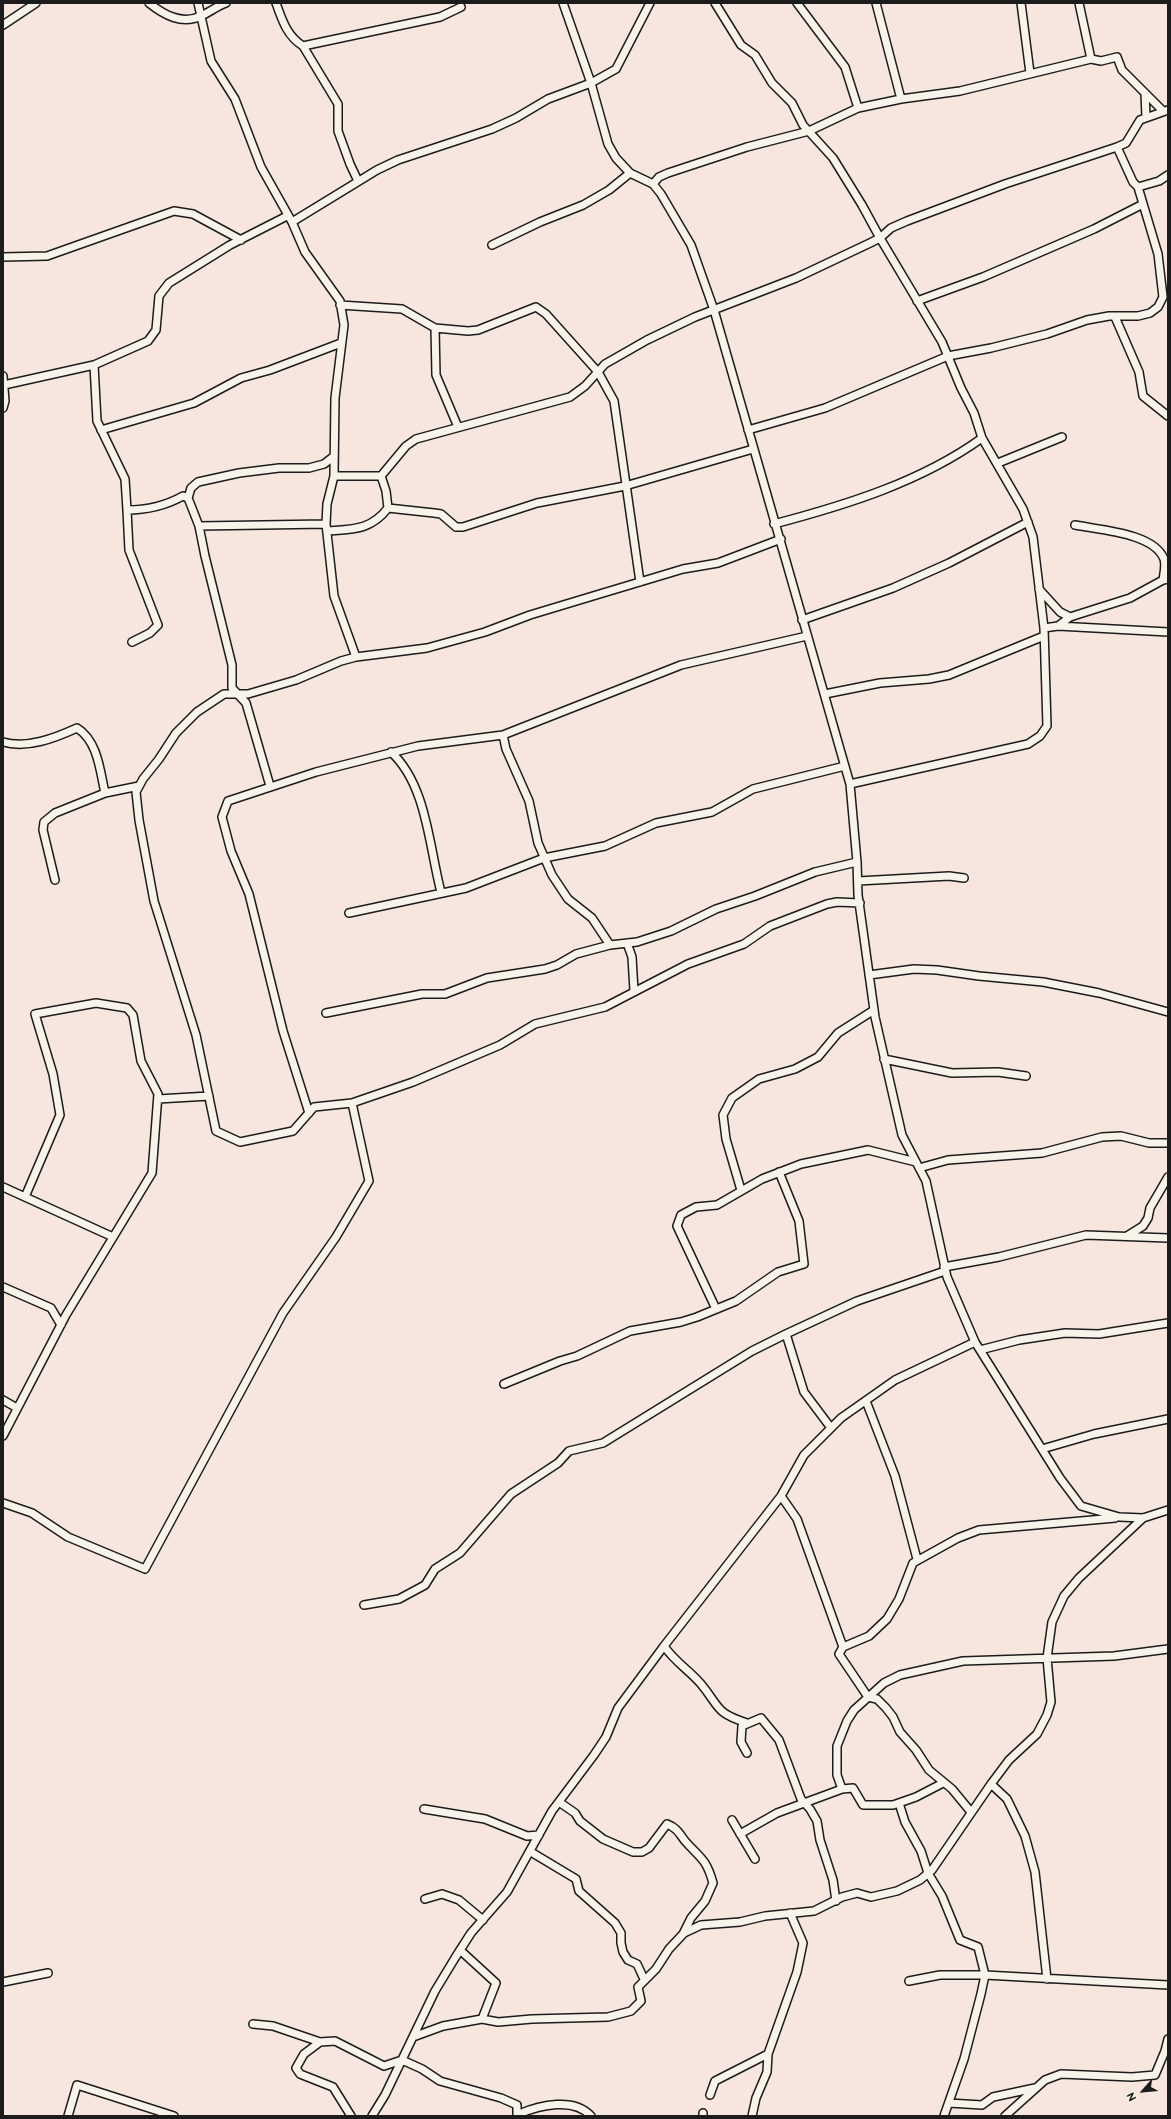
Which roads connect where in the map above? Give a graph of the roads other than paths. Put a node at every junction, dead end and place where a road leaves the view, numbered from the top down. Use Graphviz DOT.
graph roads {
  1 [pos="36,3"];
  2 [pos="149,3"];
  3 [pos="198,3"];
  4 [pos="226,3"];
  5 [pos="276,3"];
  6 [pos="563,3"];
  7 [pos="650,3"];
  8 [pos="715,3"];
  9 [pos="797,3"];
  10 [pos="876,3"];
  11 [pos="1021,3"];
  12 [pos="1080,3"];
  13 [pos="461,7"];
  14 [pos="200,17"];
  15 [pos="3,25"];
  16 [pos="303,46"];
  17 [pos="1091,59"];
  18 [pos="1030,73"];
  19 [pos="591,83"];
  20 [pos="1144,94"];
  21 [pos="900,99"];
  22 [pos="858,108"];
  23 [pos="1166,111"];
  24 [pos="1146,117"];
  25 [pos="809,131"];
  26 [pos="1117,147"];
  27 [pos="630,173"];
  28 [pos="1168,174"];
  29 [pos="358,181"];
  30 [pos="653,184"];
  31 [pos="1138,187"];
  32 [pos="1143,204"];
  33 [pos="286,216"];
  34 [pos="292,222"];
  35 [pos="880,238"];
  36 [pos="241,240"];
  37 [pos="492,245"];
  38 [pos="3,257"];
  39 [pos="917,301"];
  40 [pos="340,305"];
  41 [pos="714,310"];
  42 [pos="1115,317"];
  43 [pos="435,328"];
  44 [pos="341,343"];
  45 [pos="948,356"];
  46 [pos="94,365"];
  47 [pos="598,372"];
  48 [pos="3,376"];
  49 [pos="4,385"];
  50 [pos="4,396"];
  51 [pos="3,408"];
  52 [pos="1168,416"];
  53 [pos="458,427"];
  54 [pos="101,430"];
  55 [pos="748,430"];
  56 [pos="1062,437"];
  57 [pos="982,438"];
  58 [pos="753,449"];
  59 [pos="333,457"];
  60 [pos="998,464"];
  61 [pos="334,476"];
  62 [pos="381,476"];
  63 [pos="625,486"];
  64 [pos="188,498"];
  65 [pos="388,508"];
  66 [pos="127,510"];
  67 [pos="1028,522"];
  68 [pos="774,524"];
  69 [pos="1075,525"];
  70 [pos="199,526"];
  71 [pos="327,527"];
  72 [pos="781,539"];
  73 [pos="1166,580"];
  74 [pos="640,582"];
  75 [pos="1039,589"];
  76 [pos="1070,617"];
  77 [pos="802,620"];
  78 [pos="1058,626"];
  79 [pos="1044,628"];
  80 [pos="1168,632"];
  81 [pos="807,636"];
  82 [pos="1044,636"];
  83 [pos="132,642"];
  84 [pos="356,657"];
  85 [pos="825,694"];
  86 [pos="238,695"];
  87 [pos="503,735"];
  88 [pos="3,742"];
  89 [pos="391,752"];
  90 [pos="845,766"];
  91 [pos="850,784"];
  92 [pos="139,786"];
  93 [pos="270,786"];
  94 [pos="105,793"];
  95 [pos="544,858"];
  96 [pos="858,862"];
  97 [pos="964,878"];
  98 [pos="54,880"];
  99 [pos="858,881"];
  100 [pos="441,892"];
  101 [pos="860,903"];
  102 [pos="349,913"];
  103 [pos="628,943"];
  104 [pos="610,945"];
  105 [pos="869,975"];
  106 [pos="634,991"];
  107 [pos="874,1010"];
  108 [pos="1168,1012"];
  109 [pos="326,1013"];
  110 [pos="884,1059"];
  111 [pos="1026,1076"];
  112 [pos="209,1096"];
  113 [pos="158,1099"];
  114 [pos="352,1103"];
  115 [pos="309,1113"];
  116 [pos="1168,1143"];
  117 [pos="917,1165"];
  118 [pos="779,1172"];
  119 [pos="1168,1177"];
  120 [pos="3,1187"];
  121 [pos="741,1190"];
  122 [pos="25,1197"];
  123 [pos="1127,1236"];
  124 [pos="113,1237"];
  125 [pos="1168,1238"];
  126 [pos="945,1269"];
  127 [pos="3,1288"];
  128 [pos="716,1309"];
  129 [pos="1168,1323"];
  130 [pos="61,1325"];
  131 [pos="786,1334"];
  132 [pos="975,1342"];
  133 [pos="980,1350"];
  134 [pos="504,1384"];
  135 [pos="3,1400"];
  136 [pos="866,1401"];
  137 [pos="17,1408"];
  138 [pos="1168,1419"];
  139 [pos="831,1428"];
  140 [pos="3,1436"];
  141 [pos="1042,1449"];
  142 [pos="781,1496"];
  143 [pos="3,1503"];
  144 [pos="1081,1506"];
  145 [pos="1168,1510"];
  146 [pos="1118,1517"];
  147 [pos="1144,1518"];
  148 [pos="1082,1520"];
  149 [pos="918,1559"];
  150 [pos="364,1605"];
  151 [pos="664,1646"];
  152 [pos="843,1647"];
  153 [pos="1168,1649"];
  154 [pos="1047,1658"];
  155 [pos="868,1698"];
  156 [pos="747,1723"];
  157 [pos="747,1752"];
  158 [pos="943,1783"];
  159 [pos="991,1784"];
  160 [pos="842,1789"];
  161 [pos="558,1802"];
  162 [pos="899,1803"];
  163 [pos="805,1804"];
  164 [pos="424,1809"];
  165 [pos="971,1812"];
  166 [pos="732,1820"];
  167 [pos="740,1834"];
  168 [pos="539,1835"];
  169 [pos="531,1852"];
  170 [pos="755,1859"];
  171 [pos="928,1873"];
  172 [pos="425,1899"];
  173 [pos="836,1901"];
  174 [pos="790,1913"];
  175 [pos="483,1920"];
  176 [pos="682,1935"];
  177 [pos="460,1950"];
  178 [pos="48,1973"];
  179 [pos="985,1975"];
  180 [pos="644,1979"];
  181 [pos="1047,1979"];
  182 [pos="3,1982"];
  183 [pos="909,1982"];
  184 [pos="1168,1985"];
  185 [pos="482,2019"];
  186 [pos="253,2024"];
  187 [pos="413,2037"];
  188 [pos="1168,2039"];
  189 [pos="320,2042"];
  190 [pos="768,2054"];
  191 [pos="402,2060"];
  192 [pos="1036,2088"];
  193 [pos="710,2095"];
  194 [pos="949,2103"];
  195 [pos="518,2115"];
  196 [pos="68,2116"];
  197 [pos="174,2116"];
  198 [pos="351,2116"];
  199 [pos="372,2116"];
  200 [pos="591,2116"];
  201 [pos="752,2116"];
  202 [pos="944,2116"];
  203 [pos="1005,2116"];
  1 -- 15 [label="street"];
  2 -- 14 [label="street"];
  3 -- 14 [label="street"];
  4 -- 14 [label="street"];
  5 -- 16 [label="street"];
  6 -- 19 [label="street"];
  7 -- 19 [label="street"];
  8 -- 25 [label="street"];
  9 -- 22 [label="street"];
  10 -- 21 [label="street"];
  11 -- 18 [label="street"];
  12 -- 17 [label="street"];
  13 -- 16 [label="street"];
  14 -- 33 [label="street"];
  16 -- 29 [label="street"];
  17 -- 18 [label="street"];
  17 -- 20 [label="street"];
  18 -- 21 [label="street"];
  19 -- 27 [label="street"];
  19 -- 29 [label="street"];
  20 -- 23 [label="street"];
  20 -- 24 [label="street"];
  21 -- 22 [label="street"];
  22 -- 25 [label="street"];
  23 -- 24 [label="street"];
  24 -- 26 [label="street"];
  25 -- 30 [label="street"];
  25 -- 35 [label="street"];
  26 -- 31 [label="street"];
  26 -- 35 [label="street"];
  27 -- 30 [label="street"];
  27 -- 37 [label="street"];
  28 -- 31 [label="street"];
  29 -- 34 [label="street"];
  30 -- 41 [label="street"];
  31 -- 32 [label="street"];
  32 -- 39 [label="street"];
  32 -- 42 [label="street"];
  33 -- 34 [label="street"];
  33 -- 36 [label="street"];
  34 -- 40 [label="street"];
  35 -- 39 [label="street"];
  35 -- 41 [label="street"];
  36 -- 38 [label="street"];
  36 -- 46 [label="street"];
  39 -- 45 [label="street"];
  40 -- 43 [label="street"];
  40 -- 44 [label="street"];
  41 -- 47 [label="street"];
  41 -- 55 [label="street"];
  42 -- 45 [label="street"];
  42 -- 52 [label="street"];
  43 -- 47 [label="street"];
  43 -- 53 [label="street"];
  44 -- 54 [label="street"];
  44 -- 59 [label="street"];
  45 -- 55 [label="street"];
  45 -- 57 [label="street"];
  46 -- 49 [label="street"];
  46 -- 54 [label="street"];
  47 -- 53 [label="street"];
  47 -- 63 [label="street"];
  48 -- 49 [label="street"];
  49 -- 50 [label="street"];
  50 -- 51 [label="street"];
  53 -- 62 [label="street"];
  54 -- 66 [label="street"];
  55 -- 58 [label="street"];
  56 -- 60 [label="street"];
  57 -- 60 [label="street"];
  57 -- 68 [label="street"];
  58 -- 63 [label="street"];
  58 -- 68 [label="street"];
  59 -- 61 [label="street"];
  59 -- 64 [label="street"];
  60 -- 67 [label="street"];
  61 -- 62 [label="street"];
  61 -- 71 [label="street"];
  62 -- 65 [label="street"];
  63 -- 65 [label="street"];
  63 -- 74 [label="street"];
  64 -- 66 [label="street"];
  64 -- 70 [label="street"];
  65 -- 71 [label="street"];
  66 -- 83 [label="street"];
  67 -- 75 [label="street"];
  67 -- 77 [label="street"];
  68 -- 72 [label="street"];
  69 -- 73 [label="street"];
  70 -- 71 [label="street"];
  70 -- 86 [label="street"];
  71 -- 84 [label="street"];
  72 -- 74 [label="street"];
  72 -- 77 [label="street"];
  73 -- 76 [label="street"];
  74 -- 84 [label="street"];
  75 -- 76 [label="street"];
  75 -- 79 [label="street"];
  76 -- 78 [label="street"];
  77 -- 81 [label="street"];
  78 -- 79 [label="street"];
  78 -- 80 [label="street"];
  79 -- 82 [label="street"];
  81 -- 85 [label="street"];
  81 -- 87 [label="street"];
  82 -- 85 [label="street"];
  82 -- 91 [label="street"];
  84 -- 86 [label="street"];
  85 -- 90 [label="street"];
  86 -- 92 [label="street"];
  86 -- 93 [label="street"];
  87 -- 89 [label="street"];
  87 -- 95 [label="street"];
  88 -- 94 [label="street"];
  89 -- 93 [label="street"];
  89 -- 100 [label="street"];
  90 -- 91 [label="street"];
  90 -- 95 [label="street"];
  91 -- 96 [label="street"];
  92 -- 94 [label="street"];
  92 -- 112 [label="street"];
  93 -- 115 [label="street"];
  94 -- 98 [label="street"];
  95 -- 100 [label="street"];
  95 -- 104 [label="street"];
  96 -- 99 [label="street"];
  96 -- 103 [label="street"];
  97 -- 99 [label="street"];
  99 -- 101 [label="street"];
  100 -- 102 [label="street"];
  101 -- 105 [label="street"];
  101 -- 106 [label="street"];
  103 -- 104 [label="street"];
  103 -- 106 [label="street"];
  104 -- 109 [label="street"];
  105 -- 107 [label="street"];
  105 -- 108 [label="street"];
  106 -- 114 [label="street"];
  107 -- 110 [label="street"];
  107 -- 121 [label="street"];
  110 -- 111 [label="street"];
  110 -- 117 [label="street"];
  112 -- 113 [label="street"];
  112 -- 115 [label="street"];
  113 -- 122 [label="street"];
  113 -- 124 [label="street"];
  114 -- 115 [label="street"];
  114 -- 143 [label="street"];
  116 -- 117 [label="street"];
  117 -- 118 [label="street"];
  117 -- 126 [label="street"];
  118 -- 121 [label="street"];
  118 -- 128 [label="street"];
  119 -- 123 [label="street"];
  120 -- 122 [label="street"];
  121 -- 128 [label="street"];
  122 -- 124 [label="street"];
  123 -- 125 [label="street"];
  123 -- 126 [label="street"];
  124 -- 130 [label="street"];
  126 -- 131 [label="street"];
  126 -- 132 [label="street"];
  127 -- 130 [label="street"];
  128 -- 134 [label="street"];
  129 -- 133 [label="street"];
  130 -- 137 [label="street"];
  131 -- 139 [label="street"];
  131 -- 150 [label="street"];
  132 -- 133 [label="street"];
  132 -- 136 [label="street"];
  133 -- 141 [label="street"];
  135 -- 137 [label="street"];
  136 -- 139 [label="street"];
  136 -- 149 [label="street"];
  137 -- 140 [label="street"];
  138 -- 141 [label="street"];
  139 -- 142 [label="street"];
  141 -- 144 [label="street"];
  142 -- 151 [label="street"];
  142 -- 152 [label="street"];
  144 -- 146 [label="street"];
  144 -- 148 [label="street"];
  145 -- 147 [label="street"];
  146 -- 147 [label="street"];
  146 -- 148 [label="street"];
  147 -- 154 [label="street"];
  148 -- 149 [label="street"];
  149 -- 152 [label="street"];
  151 -- 156 [label="street"];
  151 -- 161 [label="street"];
  152 -- 155 [label="street"];
  153 -- 154 [label="street"];
  154 -- 155 [label="street"];
  154 -- 159 [label="street"];
  155 -- 158 [label="street"];
  155 -- 160 [label="street"];
  156 -- 157 [label="street"];
  156 -- 163 [label="street"];
  158 -- 162 [label="street"];
  158 -- 165 [label="street"];
  159 -- 165 [label="street"];
  159 -- 181 [label="street"];
  160 -- 162 [label="street"];
  160 -- 163 [label="street"];
  161 -- 168 [label="street"];
  161 -- 176 [label="street"];
  162 -- 171 [label="street"];
  163 -- 167 [label="street"];
  163 -- 173 [label="street"];
  164 -- 168 [label="street"];
  165 -- 171 [label="street"];
  166 -- 167 [label="street"];
  167 -- 170 [label="street"];
  168 -- 169 [label="street"];
  169 -- 175 [label="street"];
  169 -- 180 [label="street"];
  171 -- 173 [label="street"];
  171 -- 179 [label="street"];
  172 -- 175 [label="street"];
  173 -- 174 [label="street"];
  174 -- 176 [label="street"];
  174 -- 190 [label="street"];
  175 -- 177 [label="street"];
  176 -- 180 [label="street"];
  177 -- 185 [label="street"];
  177 -- 187 [label="street"];
  178 -- 182 [label="street"];
  179 -- 181 [label="street"];
  179 -- 183 [label="street"];
  179 -- 194 [label="street"];
  180 -- 185 [label="street"];
  181 -- 184 [label="street"];
  185 -- 187 [label="street"];
  186 -- 189 [label="street"];
  187 -- 191 [label="street"];
  188 -- 192 [label="street"];
  189 -- 191 [label="street"];
  189 -- 198 [label="street"];
  190 -- 193 [label="street"];
  190 -- 201 [label="street"];
  191 -- 195 [label="street"];
  191 -- 199 [label="street"];
  192 -- 194 [label="street"];
  192 -- 203 [label="street"];
  194 -- 202 [label="street"];
  195 -- 200 [label="street"];
  196 -- 197 [label="street"];
}
